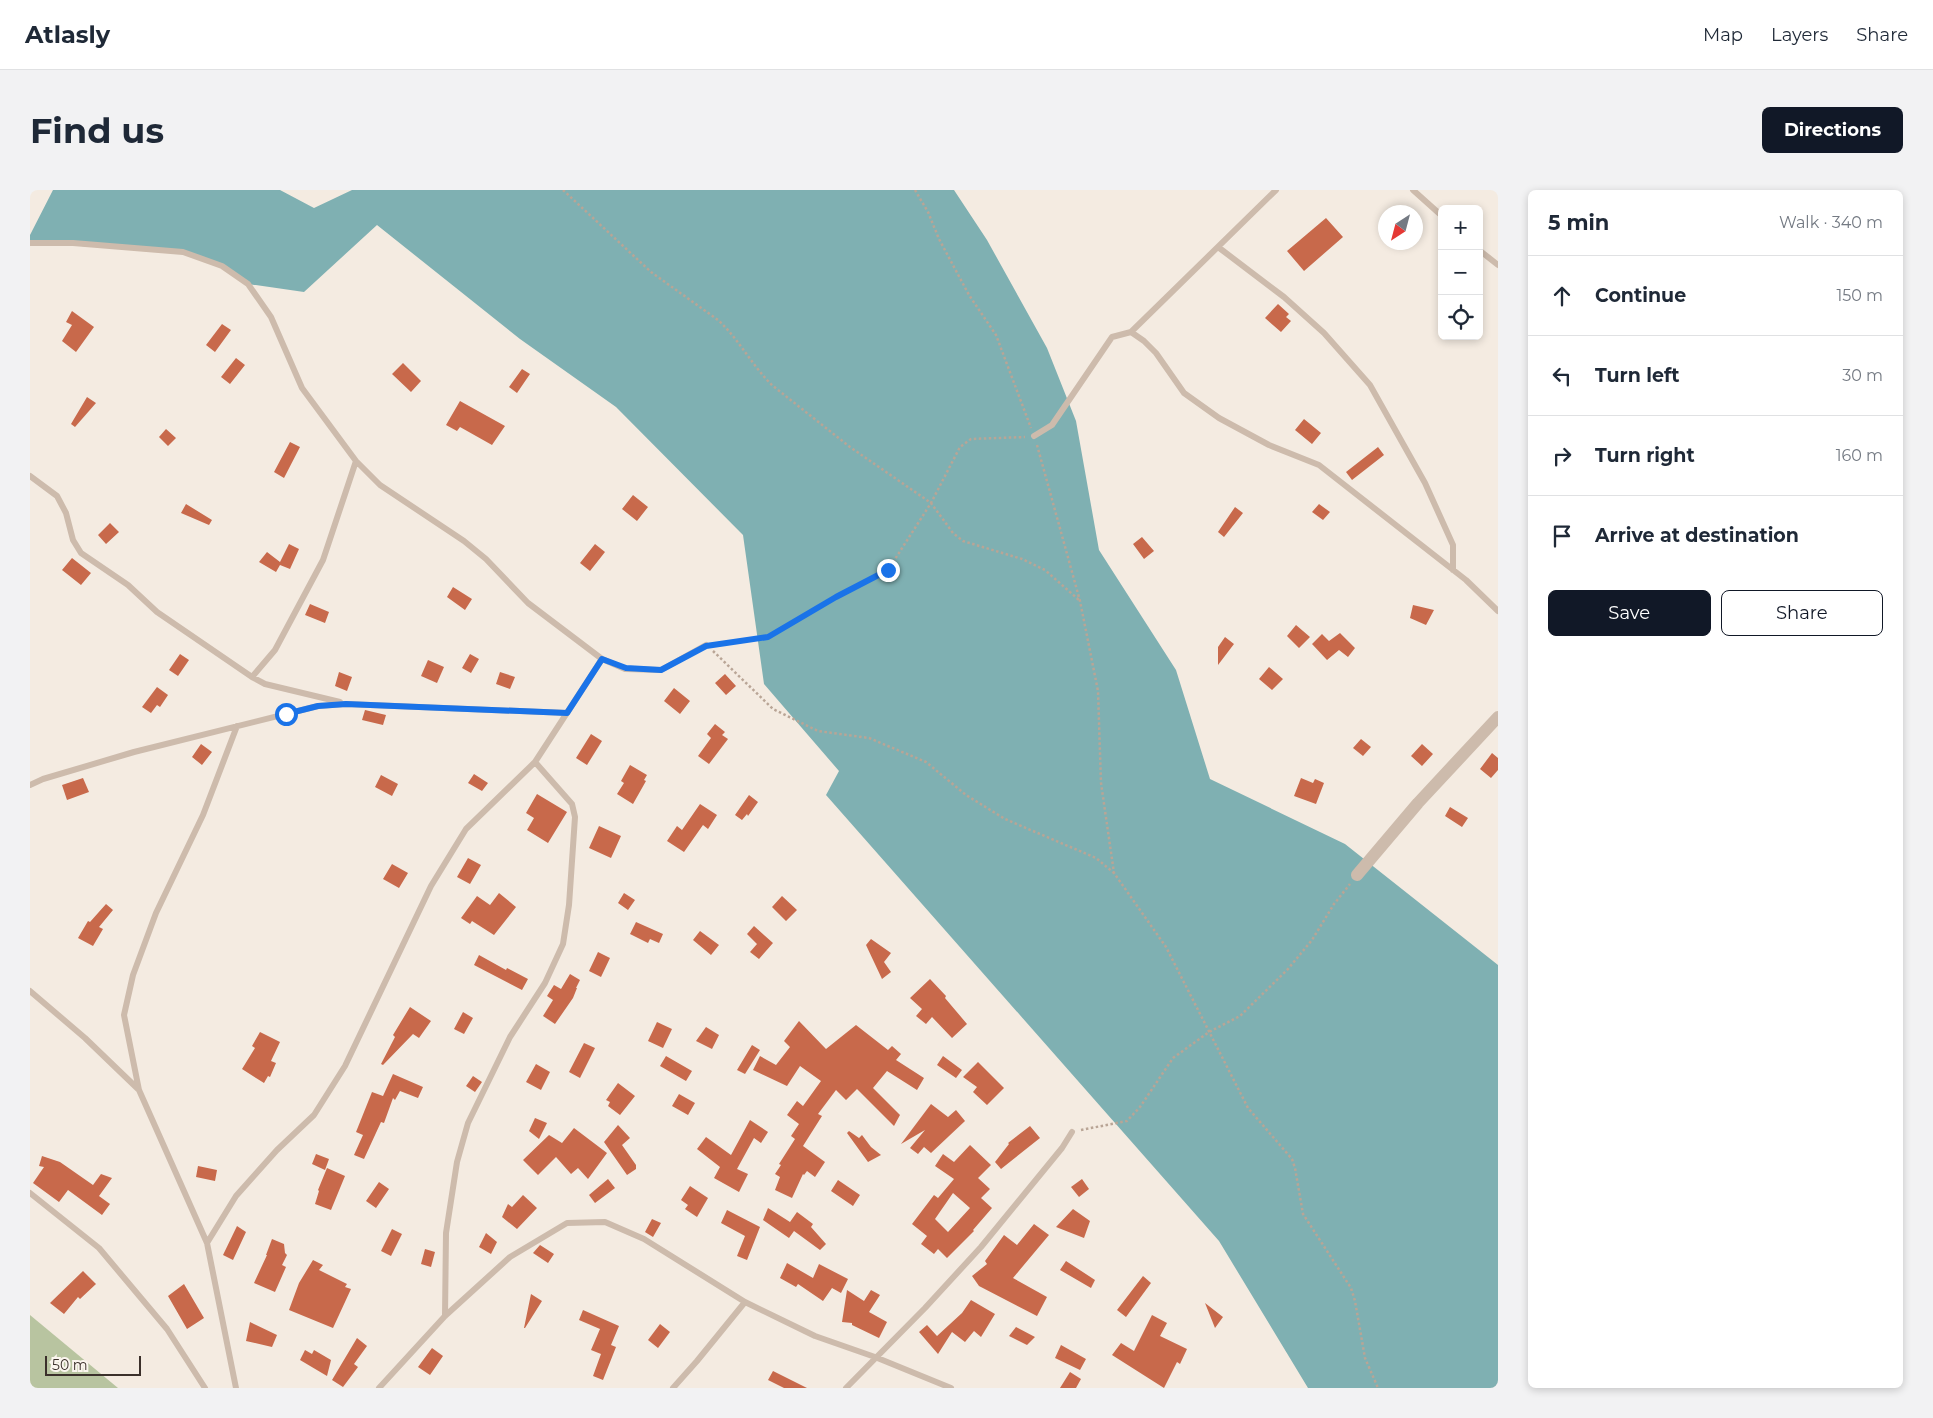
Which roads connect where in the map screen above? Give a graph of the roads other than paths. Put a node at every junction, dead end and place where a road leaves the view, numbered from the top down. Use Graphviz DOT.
graph roads {
  1 [pos="1276,190"];
  2 [pos="1413,190"];
  3 [pos="1438,212"];
  4 [pos="30,243"];
  5 [pos="1218,247"];
  6 [pos="1483,253"];
  7 [pos="1498,265"];
  8 [pos="1131,332"];
  9 [pos="1034,436"];
  10 [pos="356,461"];
  11 [pos="30,476"];
  12 [pos="1453,570"];
  13 [pos="1498,611"];
  14 [pos="706,646"];
  15 [pos="602,659"];
  16 [pos="252,677"];
  17 [pos="346,704"];
  18 [pos="567,713"];
  19 [pos="1498,717"];
  20 [pos="237,726"];
  21 [pos="535,762"];
  22 [pos="30,785"];
  23 [pos="1357,876"];
  24 [pos="30,991"];
  25 [pos="139,1090"];
  26 [pos="1072,1132"];
  27 [pos="30,1193"];
  28 [pos="207,1242"];
  29 [pos="746,1302"];
  30 [pos="445,1316"];
  31 [pos="875,1357"];
  32 [pos="205,1388"];
  33 [pos="236,1388"];
  34 [pos="379,1388"];
  35 [pos="673,1388"];
  36 [pos="846,1388"];
  37 [pos="951,1388"];
  1 -- 5 [label="lane"];
  2 -- 3 [label="lane"];
  4 -- 10 [label="lane"];
  5 -- 8 [label="lane"];
  5 -- 12 [label="lane"];
  6 -- 7 [label="lane"];
  8 -- 9 [label="lane"];
  8 -- 12 [label="lane"];
  10 -- 15 [label="lane"];
  10 -- 16 [label="lane"];
  11 -- 16 [label="lane"];
  12 -- 13 [label="lane"];
  14 -- 15 [label="lane"];
  15 -- 18 [label="lane"];
  16 -- 17 [label="lane"];
  17 -- 18 [label="lane"];
  17 -- 20 [label="lane"];
  18 -- 21 [label="lane"];
  19 -- 23 [label="street"];
  20 -- 22 [label="lane"];
  20 -- 25 [label="lane"];
  21 -- 28 [label="lane"];
  21 -- 30 [label="lane"];
  24 -- 25 [label="lane"];
  25 -- 28 [label="lane"];
  26 -- 31 [label="lane"];
  27 -- 32 [label="lane"];
  28 -- 33 [label="lane"];
  29 -- 30 [label="lane"];
  29 -- 31 [label="lane"];
  29 -- 35 [label="lane"];
  30 -- 34 [label="lane"];
  31 -- 36 [label="lane"];
  31 -- 37 [label="lane"];
}
